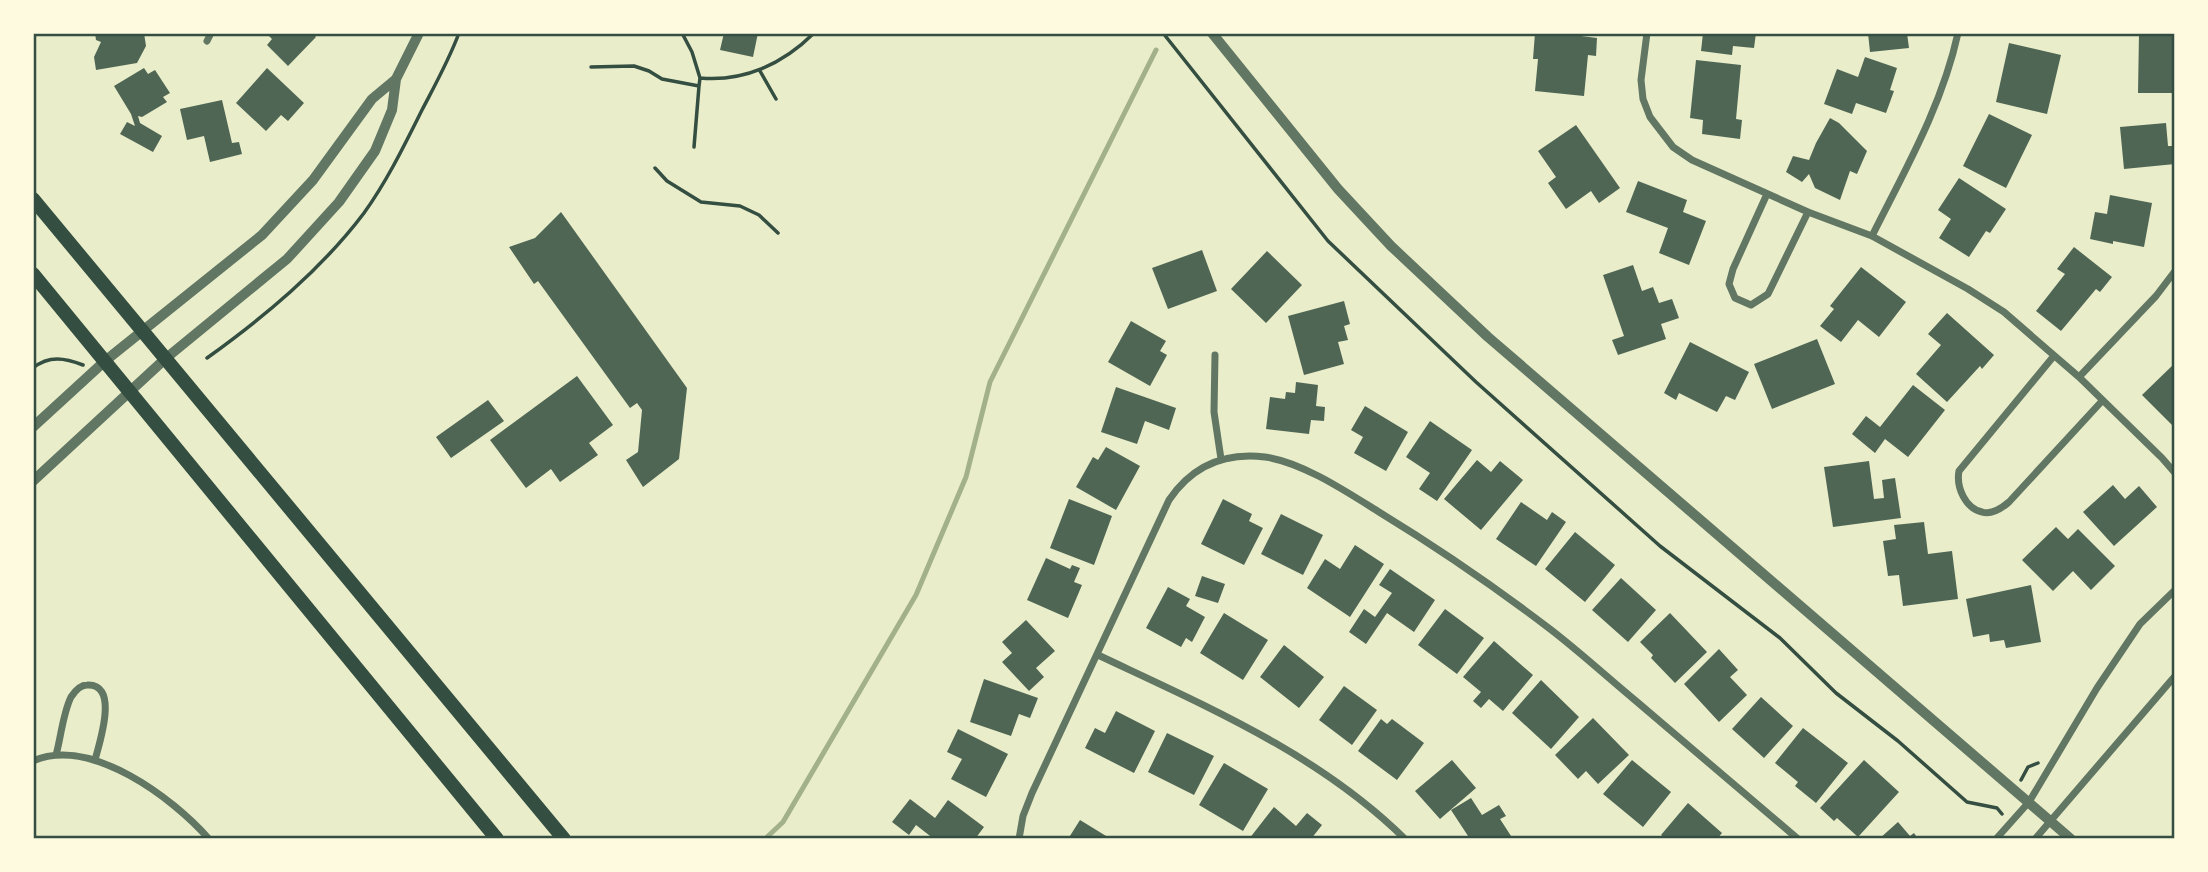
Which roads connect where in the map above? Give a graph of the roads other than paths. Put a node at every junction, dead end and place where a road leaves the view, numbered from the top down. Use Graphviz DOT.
graph roads {
  1 [pos="211,33"];
  2 [pos="419,33"];
  3 [pos="1212,33"];
  4 [pos="1647,33"];
  5 [pos="1958,33"];
  6 [pos="207,41"];
  7 [pos="396,79"];
  8 [pos="1767,194"];
  9 [pos="33,199"];
  10 [pos="1808,212"];
  11 [pos="1872,236"];
  12 [pos="2175,271"];
  13 [pos="33,274"];
  14 [pos="142,332"];
  15 [pos="1215,355"];
  16 [pos="2053,357"];
  17 [pos="164,359"];
  18 [pos="106,361"];
  19 [pos="2079,377"];
  20 [pos="130,390"];
  21 [pos="2102,401"];
  22 [pos="33,426"];
  23 [pos="1221,459"];
  24 [pos="2175,473"];
  25 [pos="33,481"];
  26 [pos="2175,590"];
  27 [pos="1098,655"];
  28 [pos="2175,676"];
  29 [pos="56,755"];
  30 [pos="95,760"];
  31 [pos="33,761"];
  32 [pos="2029,802"];
  33 [pos="2052,822"];
  34 [pos="209,839"];
  35 [pos="497,839"];
  36 [pos="564,839"];
  37 [pos="1019,839"];
  38 [pos="1405,839"];
  39 [pos="1798,839"];
  40 [pos="1996,839"];
  41 [pos="2035,839"];
  42 [pos="2071,839"];
  1 -- 6 [label="street"];
  2 -- 7 [label="street"];
  3 -- 32 [label="street"];
  4 -- 8 [label="street"];
  5 -- 11 [label="street"];
  7 -- 14 [label="street"];
  7 -- 17 [label="street"];
  8 -- 10 [label="street"];
  8 -- 10 [label="street"];
  9 -- 14 [label="main road"];
  10 -- 11 [label="street"];
  11 -- 16 [label="street"];
  12 -- 19 [label="street"];
  13 -- 18 [label="main road"];
  14 -- 17 [label="main road"];
  14 -- 18 [label="street"];
  15 -- 23 [label="street"];
  16 -- 19 [label="street"];
  16 -- 21 [label="street"];
  17 -- 20 [label="street"];
  17 -- 36 [label="main road"];
  18 -- 20 [label="main road"];
  18 -- 22 [label="street"];
  19 -- 21 [label="street"];
  20 -- 25 [label="street"];
  20 -- 35 [label="main road"];
  21 -- 24 [label="street"];
  23 -- 27 [label="street"];
  23 -- 39 [label="street"];
  26 -- 32 [label="street"];
  27 -- 37 [label="street"];
  27 -- 38 [label="street"];
  28 -- 33 [label="street"];
  29 -- 30 [label="street"];
  29 -- 30 [label="street"];
  29 -- 31 [label="street"];
  30 -- 34 [label="street"];
  32 -- 33 [label="street"];
  32 -- 40 [label="street"];
  33 -- 41 [label="street"];
  33 -- 42 [label="street"];
}
